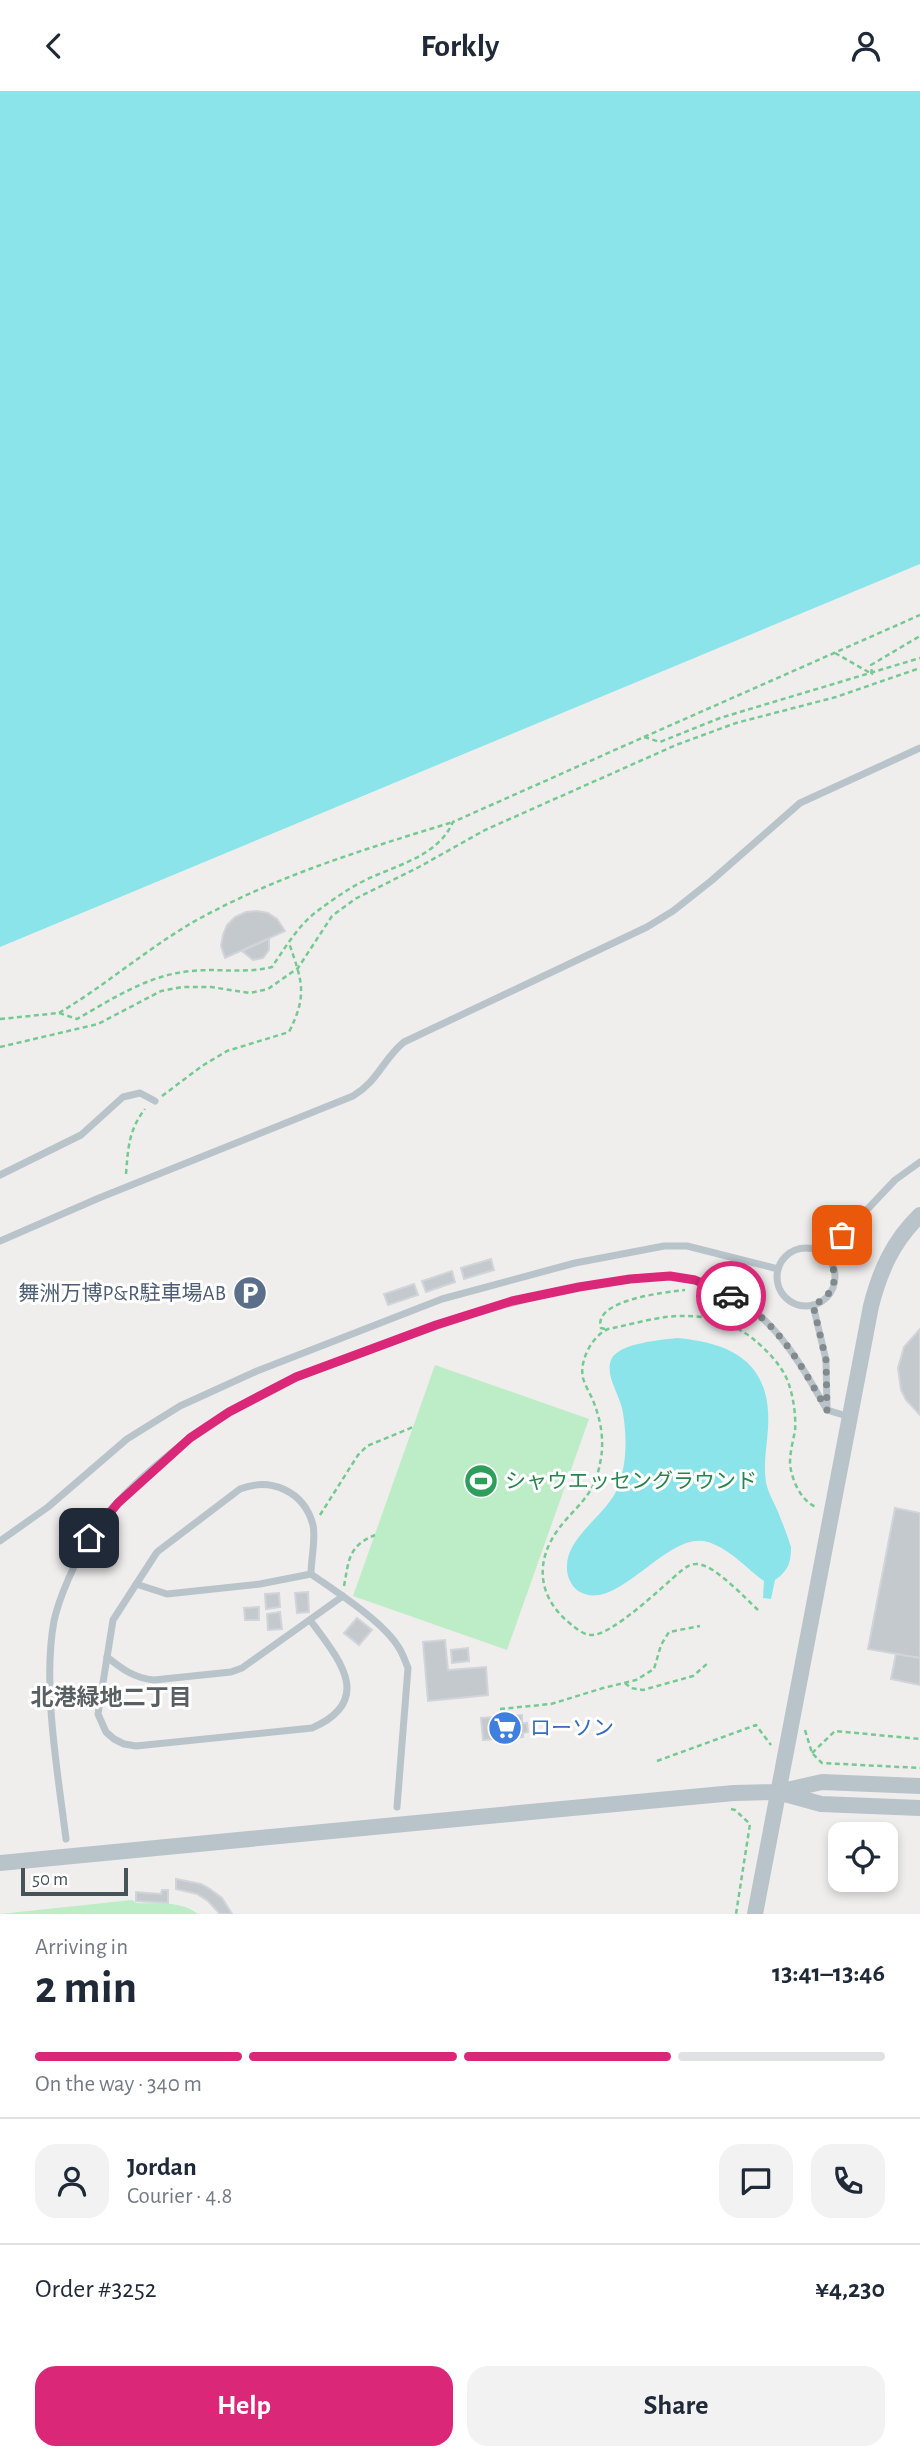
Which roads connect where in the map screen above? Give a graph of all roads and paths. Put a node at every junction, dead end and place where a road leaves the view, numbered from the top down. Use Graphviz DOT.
graph roads {
  1 [pos="920,615"];
  2 [pos="920,636"];
  3 [pos="834,653"];
  4 [pos="920,659"];
  5 [pos="920,668"];
  6 [pos="872,674"];
  7 [pos="644,737"];
  8 [pos="920,748"];
  9 [pos="453,822"];
  10 [pos="289,943"];
  11 [pos="298,968"];
  12 [pos="59,1013"];
  13 [pos="0,1019"];
  14 [pos="0,1047"];
  15 [pos="155,1101"];
  16 [pos="920,1162"];
  17 [pos="126,1174"];
  18 [pos="0,1175"];
  19 [pos="920,1215"];
  20 [pos="0,1241"];
  21 [pos="825,1254"];
  22 [pos="778,1269"];
  23 [pos="695,1280"];
  24 [pos="813,1305"];
  25 [pos="608,1329"];
  26 [pos="827,1410"];
  27 [pos="850,1417"];
  28 [pos="413,1427"];
  29 [pos="820,1508"];
  30 [pos="313,1526"];
  31 [pos="375,1535"];
  32 [pos="0,1541"];
  33 [pos="311,1574"];
  34 [pos="136,1584"];
  35 [pos="343,1596"];
  36 [pos="758,1610"];
  37 [pos="310,1621"];
  38 [pos="700,1626"];
  39 [pos="107,1657"];
  40 [pos="708,1663"];
  41 [pos="625,1683"];
  42 [pos="500,1709"];
  43 [pos="920,1739"];
  44 [pos="771,1745"];
  45 [pos="657,1761"];
  46 [pos="920,1767"];
  47 [pos="920,1786"];
  48 [pos="778,1792"];
  49 [pos="397,1807"];
  50 [pos="724,1808"];
  51 [pos="920,1808"];
  52 [pos="66,1839"];
  53 [pos="0,1863"];
  54 [pos="736,1914"];
  55 [pos="755,1914"];
  1 -- 3 [label="path"];
  2 -- 6 [label="path"];
  3 -- 6 [label="path"];
  3 -- 7 [label="path"];
  4 -- 6 [label="path"];
  5 -- 11 [label="path"];
  6 -- 7 [label="path"];
  7 -- 9 [label="path"];
  8 -- 20 [label="lane"];
  9 -- 10 [label="path"];
  9 -- 12 [label="path"];
  10 -- 11 [label="path"];
  10 -- 12 [label="path"];
  11 -- 14 [label="path"];
  11 -- 15 [label="path"];
  12 -- 13 [label="path"];
  15 -- 17 [label="path"];
  15 -- 18 [label="lane"];
  16 -- 21 [label="lane"];
  19 -- 27 [label="street"];
  21 -- 22 [label="lane"];
  21 -- 24 [label="lane"];
  22 -- 24 [label="lane"];
  22 -- 32 [label="lane"];
  23 -- 25 [label="path"];
  23 -- 26 [label="lane"];
  23 -- 52 [label="lane"];
  24 -- 26 [label="lane"];
  25 -- 29 [label="path"];
  25 -- 36 [label="path"];
  26 -- 27 [label="lane"];
  27 -- 48 [label="street"];
  28 -- 30 [label="path"];
  30 -- 33 [label="lane"];
  30 -- 34 [label="lane"];
  31 -- 35 [label="path"];
  33 -- 34 [label="lane"];
  33 -- 35 [label="lane"];
  34 -- 39 [label="lane"];
  35 -- 37 [label="lane"];
  35 -- 49 [label="lane"];
  37 -- 39 [label="lane"];
  37 -- 39 [label="lane"];
  38 -- 41 [label="path"];
  40 -- 41 [label="path"];
  41 -- 42 [label="path"];
  43 -- 46 [label="path"];
  44 -- 45 [label="path"];
  47 -- 48 [label="street"];
  48 -- 51 [label="street"];
  48 -- 53 [label="street"];
  48 -- 55 [label="street"];
  50 -- 54 [label="path"];
}
